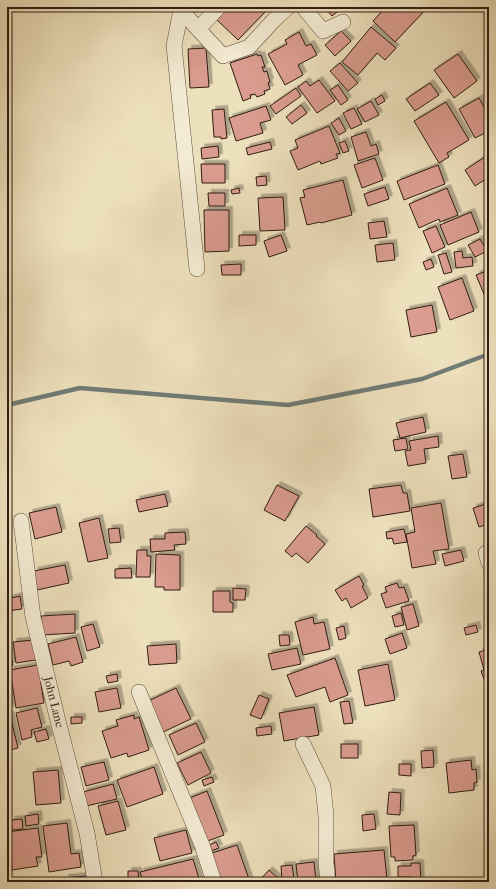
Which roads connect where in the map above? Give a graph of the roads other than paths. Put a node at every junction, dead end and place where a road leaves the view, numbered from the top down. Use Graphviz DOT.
graph roads {
  1 [pos="219,7"];
  2 [pos="288,7"];
  3 [pos="303,7"];
  4 [pos="180,8"];
  5 [pos="343,22"];
  6 [pos="198,29"];
  7 [pos="197,269"];
  8 [pos="21,521"];
  9 [pos="489,552"];
  10 [pos="489,563"];
  11 [pos="138,692"];
  12 [pos="303,744"];
  13 [pos="95,882"];
  14 [pos="214,882"];
  15 [pos="328,882"];
  1 -- 6 [label="street"];
  2 -- 6 [label="street"];
  3 -- 5 [label="street"];
  4 -- 6 [label="street"];
  4 -- 7 [label="street"];
  8 -- 13 [label="street, John Lane"];
  9 -- 10 [label="street"];
  11 -- 14 [label="street"];
  12 -- 15 [label="street"];
}
